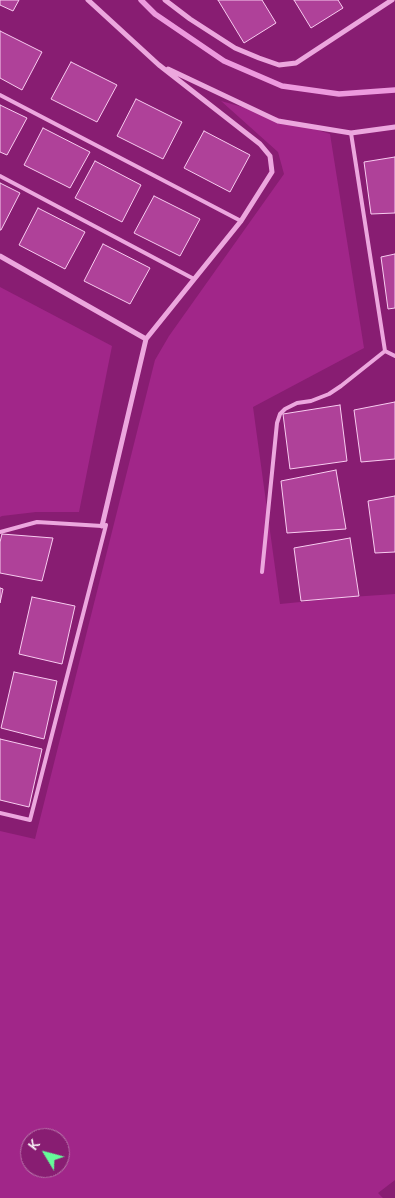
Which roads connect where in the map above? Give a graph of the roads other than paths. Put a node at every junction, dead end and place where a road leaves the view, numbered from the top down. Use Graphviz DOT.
graph roads {
  1 [pos="88,0"];
  2 [pos="165,0"];
  3 [pos="392,0"];
  4 [pos="159,65"];
  5 [pos="0,95"];
  6 [pos="395,127"];
  7 [pos="351,133"];
  8 [pos="0,176"];
  9 [pos="241,221"];
  10 [pos="0,256"];
  11 [pos="194,279"];
  12 [pos="146,339"];
  13 [pos="385,351"];
  14 [pos="395,356"];
  15 [pos="104,526"];
  16 [pos="0,532"];
  17 [pos="262,572"];
  18 [pos="0,813"];
  1 -- 4 [label="street"];
  2 -- 3 [label="street"];
  4 -- 7 [label="street"];
  4 -- 9 [label="street"];
  5 -- 9 [label="lane"];
  6 -- 7 [label="street"];
  7 -- 13 [label="lane"];
  8 -- 11 [label="lane"];
  9 -- 11 [label="street"];
  10 -- 12 [label="street"];
  11 -- 12 [label="street"];
  12 -- 15 [label="street"];
  13 -- 14 [label="lane"];
  13 -- 17 [label="lane"];
  15 -- 16 [label="lane"];
  15 -- 18 [label="lane"];
}
